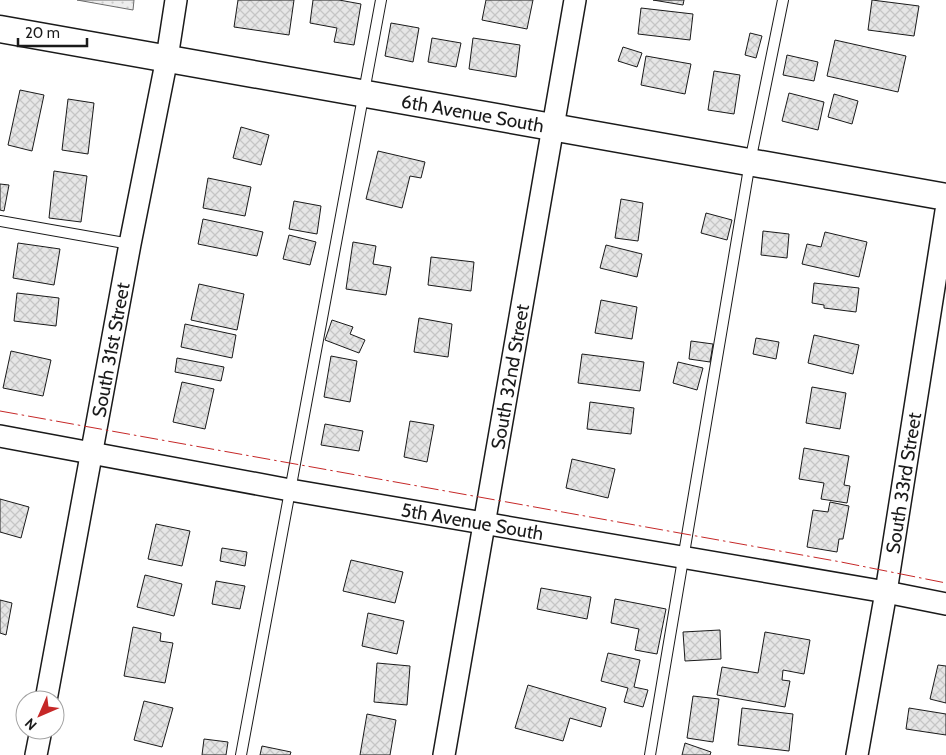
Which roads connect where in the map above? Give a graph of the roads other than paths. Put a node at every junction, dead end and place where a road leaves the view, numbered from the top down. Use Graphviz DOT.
graph roads {
  1 [pos="176,0"];
  2 [pos="380,0"];
  3 [pos="575,0"];
  4 [pos="783,0"];
  5 [pos="0,28"];
  6 [pos="167,58"];
  7 [pos="364,93"];
  8 [pos="552,127"];
  9 [pos="750,162"];
  10 [pos="946,197"];
  11 [pos="946,211"];
  12 [pos="0,221"];
  13 [pos="130,244"];
  14 [pos="0,436"];
  15 [pos="92,453"];
  16 [pos="290,490"];
  17 [pos="485,524"];
  18 [pos="684,558"];
  19 [pos="886,592"];
  20 [pos="946,604"];
  21 [pos="48,690"];
  22 [pos="39,740"];
  23 [pos="36,755"];
  24 [pos="241,755"];
  25 [pos="444,755"];
  26 [pos="650,755"];
  27 [pos="857,755"];
  1 -- 6 [label="street, South 31st Street"];
  2 -- 7 [label="lane"];
  3 -- 8 [label="street, South 32nd Street"];
  4 -- 9 [label="lane"];
  5 -- 6 [label="street, 6th Avenue South"];
  6 -- 7 [label="street, 6th Avenue South"];
  6 -- 13 [label="street, South 31st Street"];
  7 -- 8 [label="street, 6th Avenue South"];
  7 -- 16 [label="lane"];
  8 -- 9 [label="street, 6th Avenue South"];
  8 -- 17 [label="street, South 32nd Street"];
  9 -- 10 [label="street, 6th Avenue South"];
  9 -- 18 [label="lane"];
  11 -- 19 [label="street, South 33rd Street"];
  12 -- 13 [label="lane"];
  13 -- 15 [label="street, South 31st Street"];
  14 -- 15 [label="street, 5th Avenue South"];
  15 -- 16 [label="street, 5th Avenue South"];
  15 -- 21 [label="street, South 31st Street"];
  16 -- 17 [label="street, 5th Avenue South"];
  16 -- 24 [label="lane"];
  17 -- 18 [label="street, 5th Avenue South"];
  17 -- 25 [label="street, South 32nd Street"];
  18 -- 19 [label="street, 5th Avenue South"];
  18 -- 26 [label="lane"];
  19 -- 20 [label="street, 5th Avenue South"];
  19 -- 27 [label="street, South 33rd Street"];
  22 -- 23 [label="street"];
}
